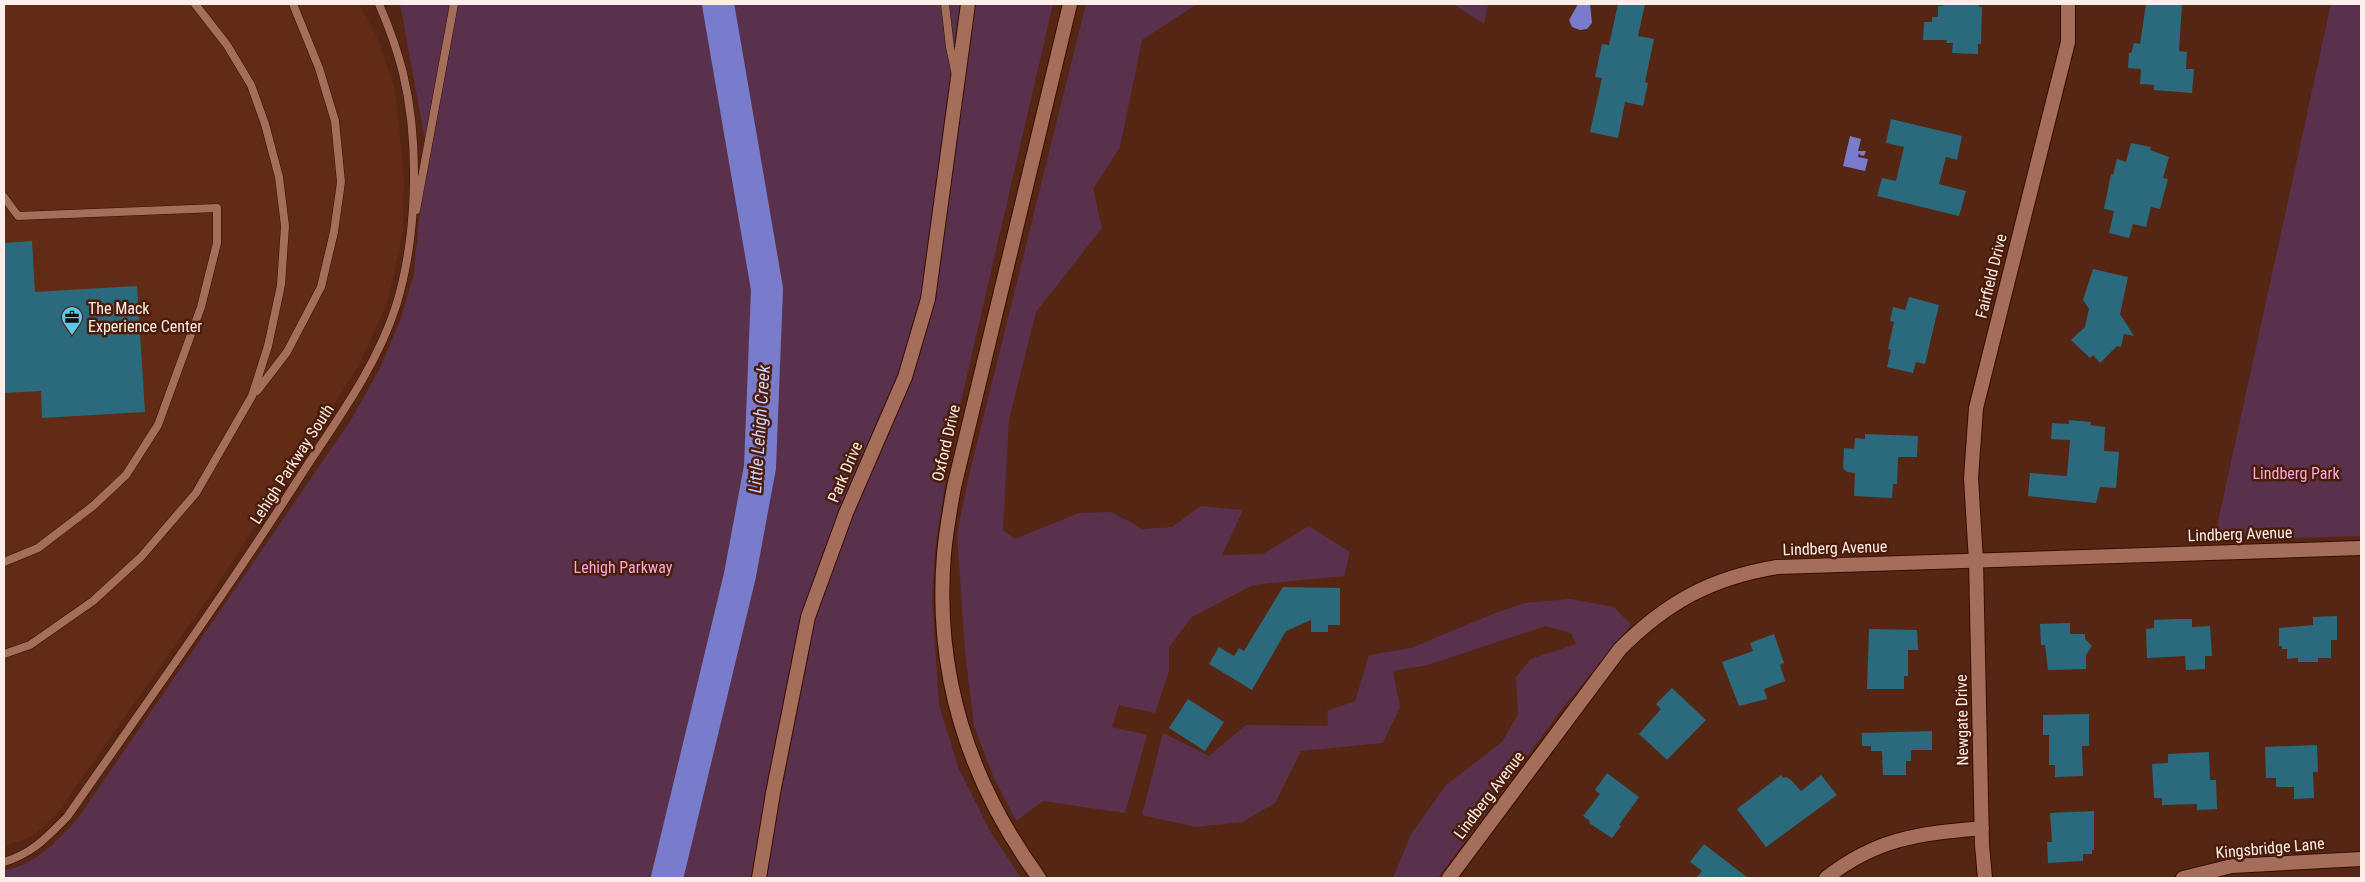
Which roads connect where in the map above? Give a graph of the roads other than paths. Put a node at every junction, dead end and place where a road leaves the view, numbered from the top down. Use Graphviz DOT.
graph roads {
  1 [pos="195,4"];
  2 [pos="292,4"];
  3 [pos="379,4"];
  4 [pos="454,4"];
  5 [pos="945,4"];
  6 [pos="968,4"];
  7 [pos="1070,4"];
  8 [pos="2068,4"];
  9 [pos="957,80"];
  10 [pos="4,197"];
  11 [pos="408,248"];
  12 [pos="252,396"];
  13 [pos="2361,548"];
  14 [pos="1976,561"];
  15 [pos="4,562"];
  16 [pos="4,654"];
  17 [pos="1982,828"];
  18 [pos="2361,859"];
  19 [pos="4,862"];
  20 [pos="759,878"];
  21 [pos="1039,878"];
  22 [pos="1449,878"];
  23 [pos="1826,878"];
  24 [pos="1985,878"];
  25 [pos="2183,878"];
  1 -- 12 [label="lane"];
  2 -- 12 [label="lane"];
  3 -- 11 [label="lane, Lehigh Parkway South"];
  4 -- 11 [label="lane"];
  5 -- 9 [label="lane, Park Drive"];
  6 -- 9 [label="street, Park Drive"];
  7 -- 21 [label="street, Oxford Drive"];
  8 -- 14 [label="street, Fairfield Drive"];
  9 -- 20 [label="street, Park Drive"];
  10 -- 15 [label="lane"];
  11 -- 19 [label="lane, Lehigh Parkway South"];
  12 -- 16 [label="lane"];
  13 -- 14 [label="street, Lindberg Avenue"];
  14 -- 17 [label="street, Newgate Drive"];
  14 -- 22 [label="street, Lindberg Avenue"];
  17 -- 23 [label="street"];
  17 -- 24 [label="street, Newgate Drive"];
  18 -- 25 [label="street, Kingsbridge Lane"];
}
